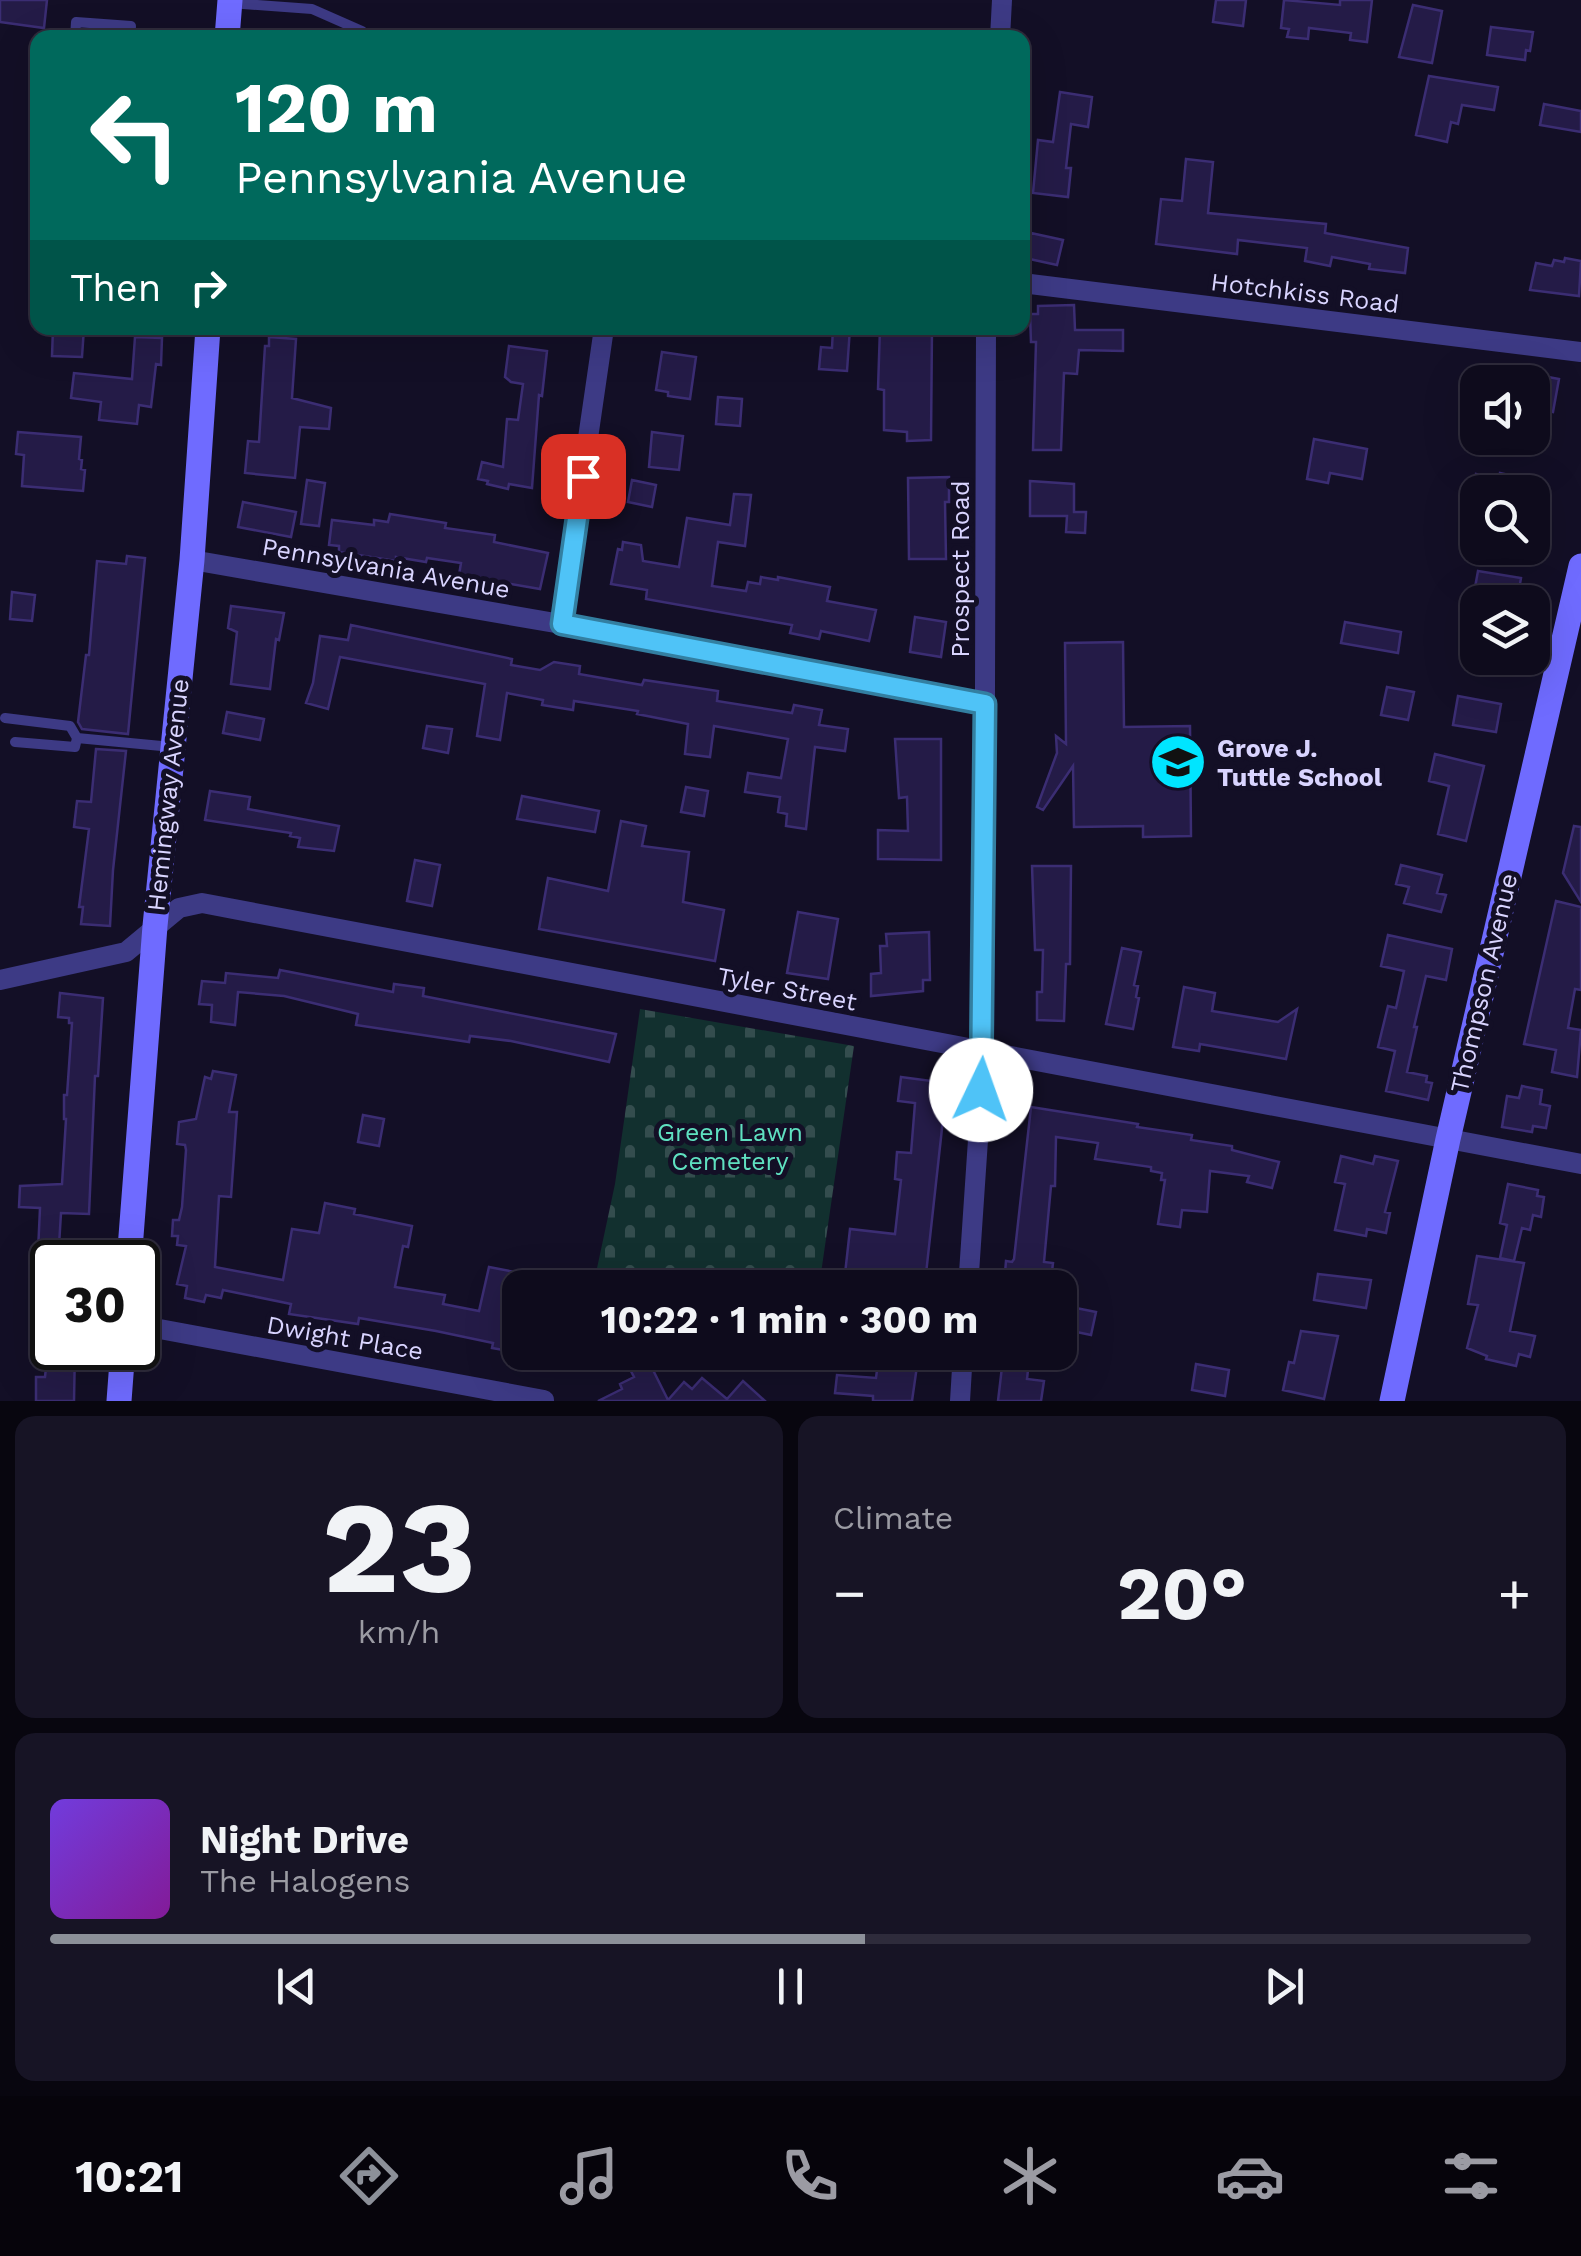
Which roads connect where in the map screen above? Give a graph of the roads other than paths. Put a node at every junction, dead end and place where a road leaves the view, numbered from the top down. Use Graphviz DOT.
graph roads {
  1 [pos="1002,0"];
  2 [pos="230,1"];
  3 [pos="76,30"];
  4 [pos="131,30"];
  5 [pos="228,30"];
  6 [pos="360,30"];
  7 [pos="1000,30"];
  8 [pos="1030,284"];
  9 [pos="208,335"];
  10 [pos="603,335"];
  11 [pos="986,335"];
  12 [pos="1581,352"];
  13 [pos="192,560"];
  14 [pos="1581,566"];
  15 [pos="562,624"];
  16 [pos="985,704"];
  17 [pos="5,718"];
  18 [pos="77,738"];
  19 [pos="15,742"];
  20 [pos="173,747"];
  21 [pos="155,926"];
  22 [pos="0,980"];
  23 [pos="984,1051"];
  24 [pos="1448,1139"];
  25 [pos="1581,1164"];
  26 [pos="132,1240"];
  27 [pos="969,1270"];
  28 [pos="160,1329"];
  29 [pos="121,1370"];
  30 [pos="962,1370"];
  31 [pos="544,1400"];
  32 [pos="118,1401"];
  33 [pos="960,1401"];
  34 [pos="1392,1401"];
  1 -- 7 [label="street"];
  2 -- 5 [label="main road"];
  2 -- 6 [label="lane"];
  3 -- 4 [label="lane"];
  8 -- 12 [label="street, Hotchkiss Road"];
  9 -- 13 [label="main road, Hemingway Avenue"];
  10 -- 15 [label="street"];
  11 -- 16 [label="street, Prospect Road"];
  13 -- 15 [label="street, Pennsylvania Avenue"];
  13 -- 20 [label="main road, Hemingway Avenue"];
  14 -- 24 [label="main road, Thompson Avenue"];
  15 -- 16 [label="street, Pennsylvania Avenue"];
  16 -- 23 [label="street, Prospect Road"];
  17 -- 18 [label="lane"];
  18 -- 19 [label="lane"];
  18 -- 20 [label="lane"];
  20 -- 21 [label="main road, Hemingway Avenue"];
  21 -- 22 [label="street, Tyler Street"];
  21 -- 23 [label="street, Tyler Street"];
  21 -- 26 [label="main road, Hemingway Avenue"];
  23 -- 24 [label="street, Tyler Street"];
  23 -- 27 [label="street, Prospect Road"];
  24 -- 25 [label="street, Tyler Street"];
  24 -- 34 [label="main road, Thompson Avenue"];
  28 -- 31 [label="street, Dwight Place"];
  29 -- 32 [label="main road"];
  30 -- 33 [label="street"];
}
